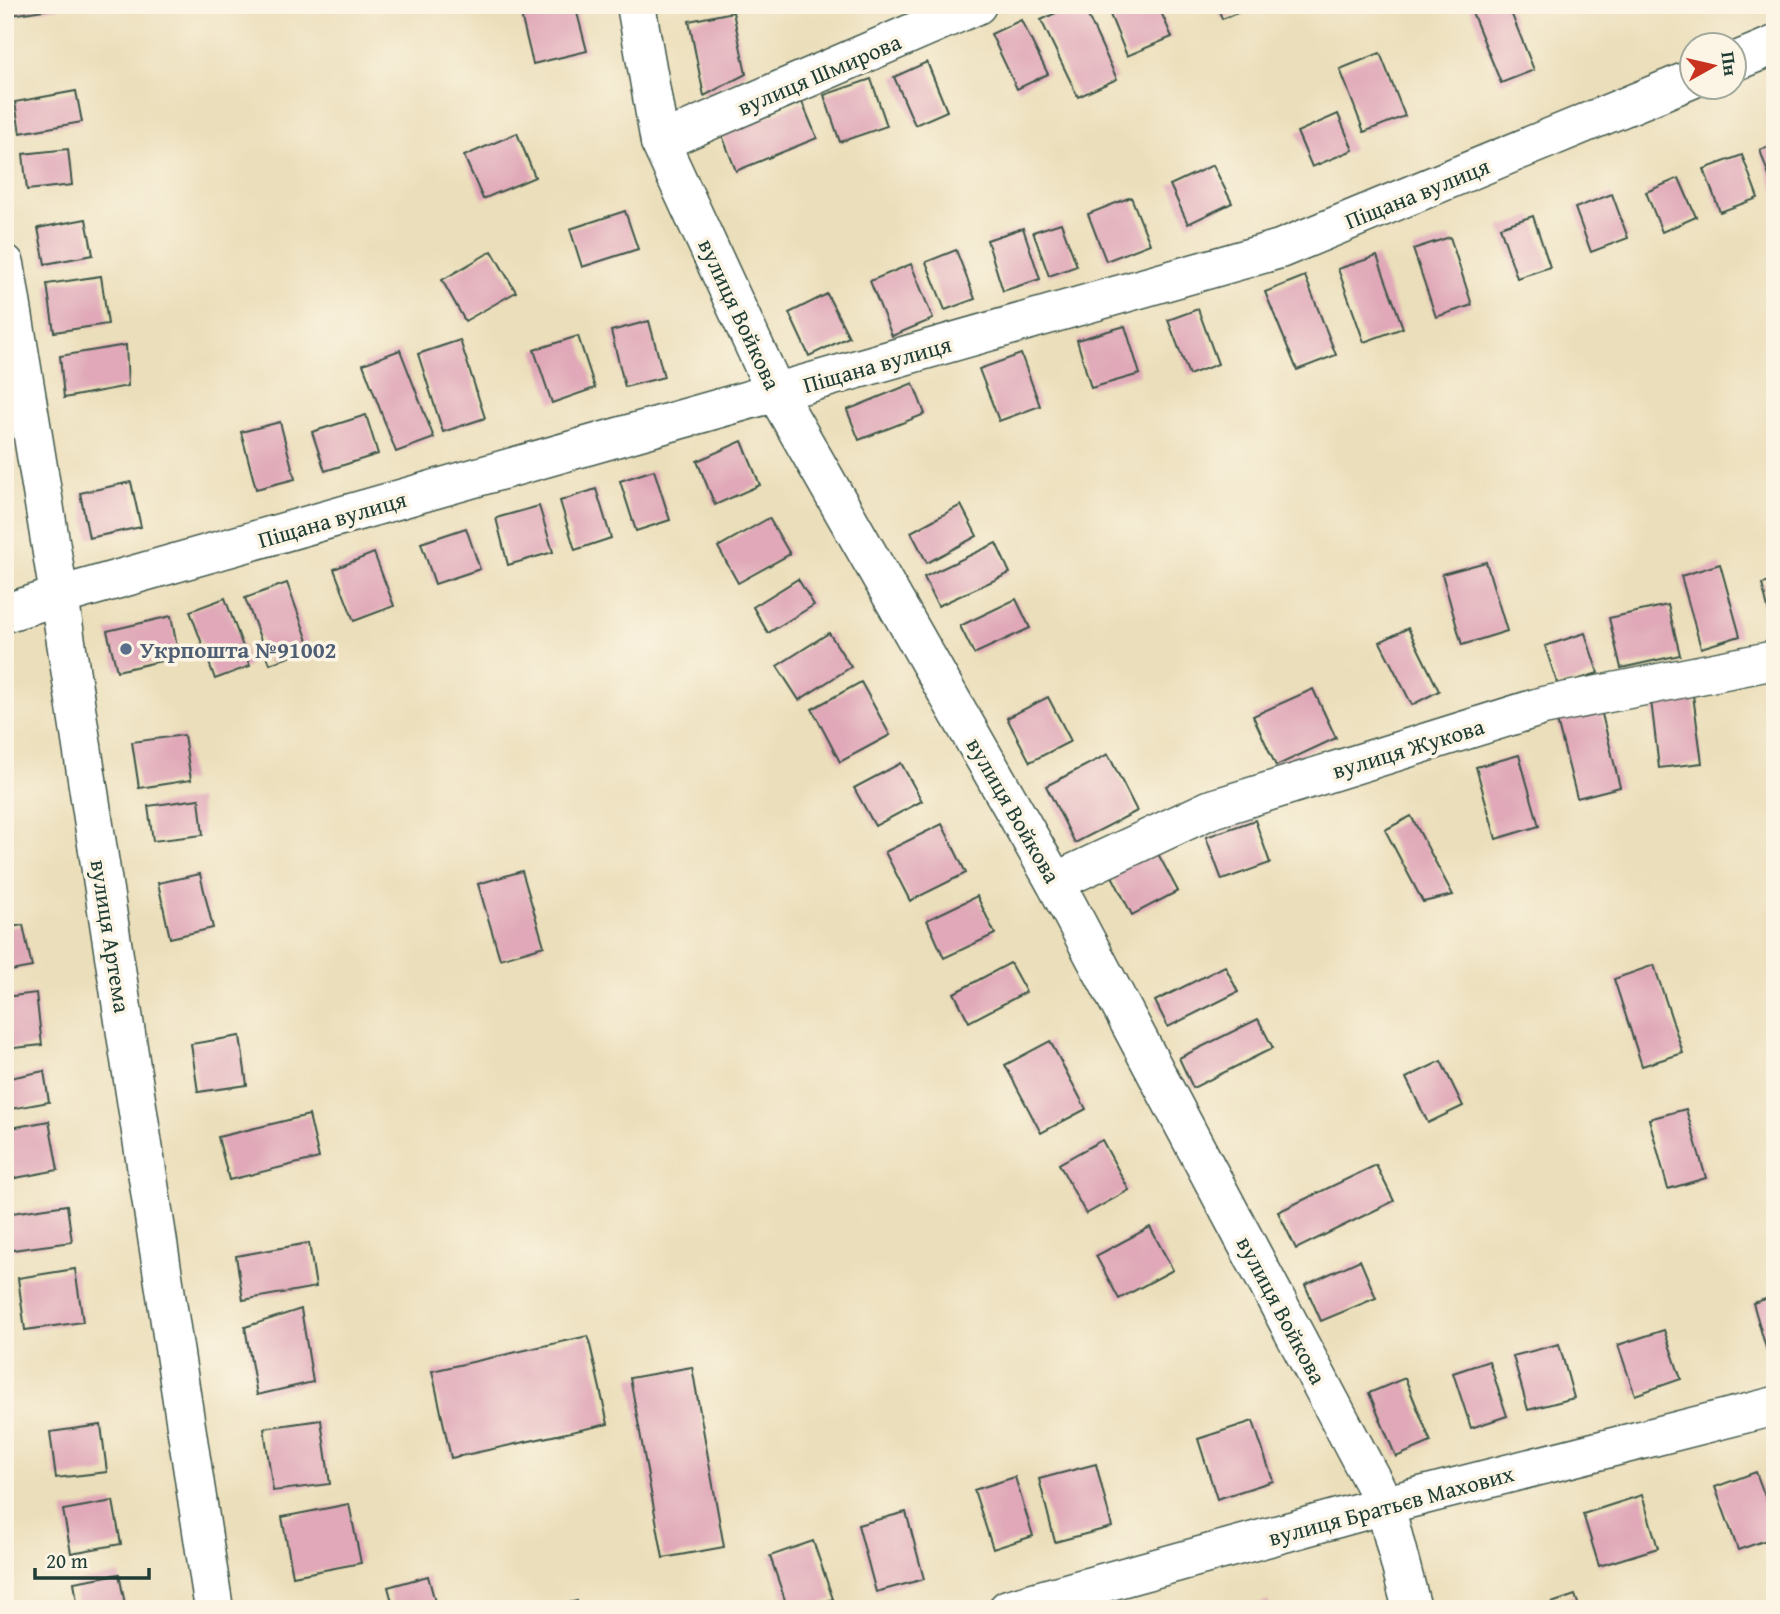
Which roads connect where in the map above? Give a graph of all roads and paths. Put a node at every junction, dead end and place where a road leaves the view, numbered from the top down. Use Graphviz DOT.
graph roads {
  1 [pos="636,5"];
  2 [pos="977,5"];
  3 [pos="1775,46"];
  4 [pos="1748,57"];
  5 [pos="1678,85"];
  6 [pos="660,142"];
  7 [pos="5,264"];
  8 [pos="776,393"];
  9 [pos="59,596"];
  10 [pos="5,613"];
  11 [pos="1775,660"];
  12 [pos="1055,882"];
  13 [pos="1775,1406"];
  14 [pos="1385,1505"];
  15 [pos="214,1609"];
  16 [pos="1009,1609"];
  17 [pos="1412,1609"];
  1 -- 6 [label="street, вулиця Войкова"];
  2 -- 6 [label="street, вулиця Шмирова"];
  3 -- 4 [label="street"];
  5 -- 8 [label="street, Піщана вулиця"];
  6 -- 8 [label="street, вулиця Войкова"];
  7 -- 9 [label="street, вулиця Артема"];
  8 -- 9 [label="street, Піщана вулиця"];
  8 -- 12 [label="street, вулиця Войкова"];
  9 -- 10 [label="street, Піщана вулиця"];
  9 -- 15 [label="street, вулиця Артема"];
  11 -- 12 [label="street, вулиця Жукова"];
  12 -- 14 [label="street, вулиця Войкова"];
  13 -- 14 [label="street, вулиця Братьєв Махових"];
  14 -- 16 [label="street, вулиця Братьєв Махових"];
  14 -- 17 [label="street, вулиця Войкова"];
}
